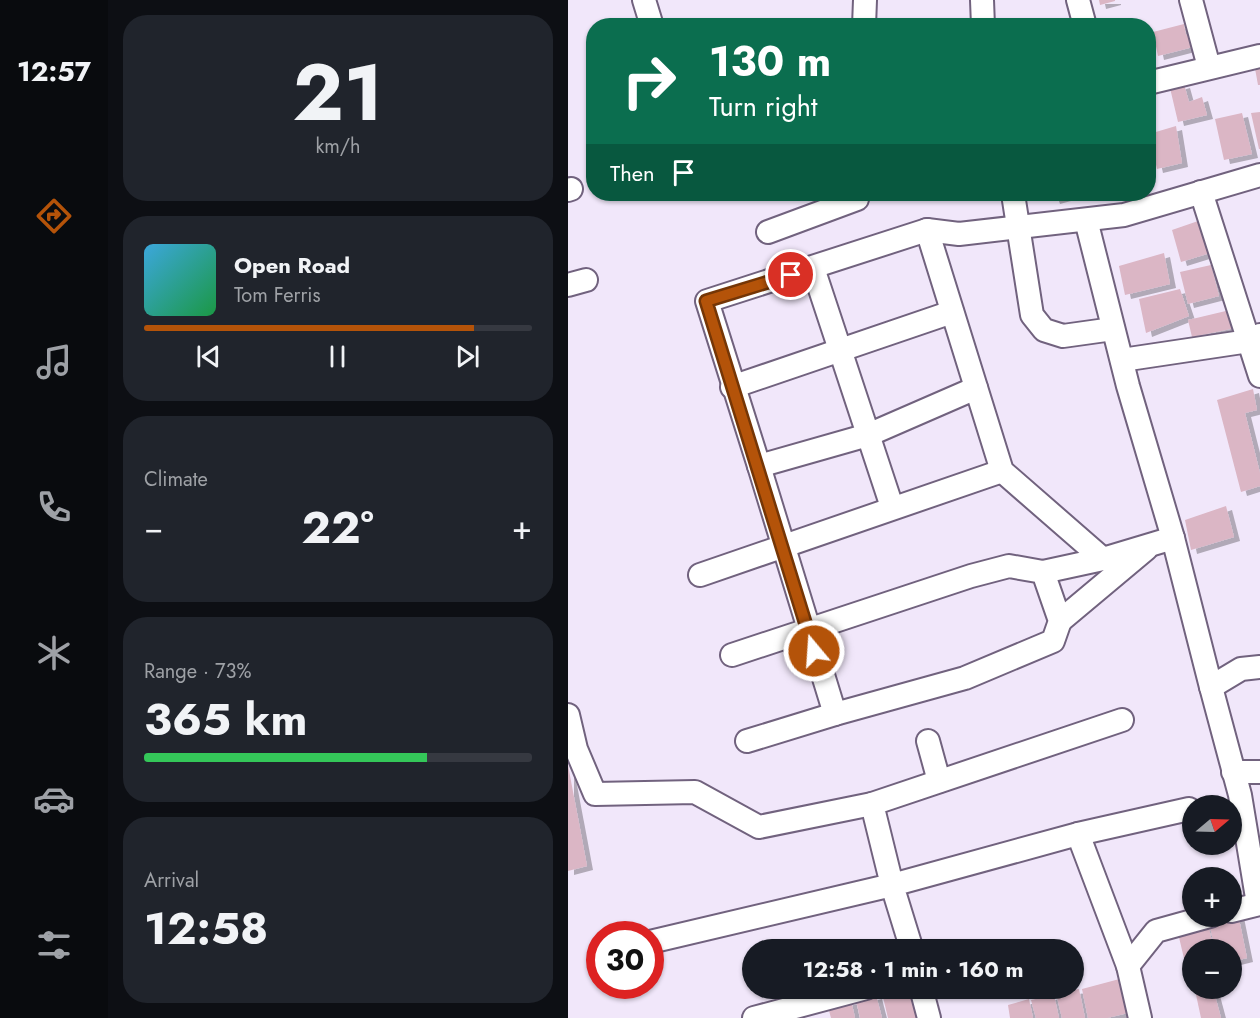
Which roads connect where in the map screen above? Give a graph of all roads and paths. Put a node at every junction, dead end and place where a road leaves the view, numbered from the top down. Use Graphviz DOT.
graph roads {
  1 [pos="643,0"];
  2 [pos="865,0"];
  3 [pos="982,0"];
  4 [pos="1078,0"];
  5 [pos="1191,0"];
  6 [pos="649,18"];
  7 [pos="862,18"];
  8 [pos="983,18"];
  9 [pos="1083,18"];
  10 [pos="1260,56"];
  11 [pos="1209,68"];
  12 [pos="1156,80"];
  13 [pos="1260,175"];
  14 [pos="1201,192"];
  15 [pos="852,201"];
  16 [pos="1014,201"];
  17 [pos="1086,220"];
  18 [pos="1018,228"];
  19 [pos="926,230"];
  20 [pos="768,232"];
  21 [pos="812,268"];
  22 [pos="952,312"];
  23 [pos="1113,328"];
  24 [pos="1254,338"];
  25 [pos="840,350"];
  26 [pos="1122,360"];
  27 [pos="1260,376"];
  28 [pos="732,387"];
  29 [pos="976,388"];
  30 [pos="868,435"];
  31 [pos="759,466"];
  32 [pos="1002,471"];
  33 [pos="892,507"];
  34 [pos="1163,541"];
  35 [pos="783,547"];
  36 [pos="1103,559"];
  37 [pos="1043,572"];
  38 [pos="700,575"];
  39 [pos="1060,621"];
  40 [pos="807,630"];
  41 [pos="732,655"];
  42 [pos="1260,667"];
  43 [pos="1211,687"];
  44 [pos="835,714"];
  45 [pos="568,715"];
  46 [pos="1122,720"];
  47 [pos="747,741"];
  48 [pos="928,741"];
  49 [pos="1233,772"];
  50 [pos="1260,772"];
  51 [pos="939,781"];
  52 [pos="872,804"];
  53 [pos="1182,811"];
  54 [pos="1078,834"];
  55 [pos="892,885"];
  56 [pos="1259,904"];
  57 [pos="1242,908"];
  58 [pos="1182,924"];
  59 [pos="664,939"];
  60 [pos="909,939"];
  61 [pos="1128,966"];
  62 [pos="844,999"];
  63 [pos="924,999"];
  64 [pos="821,1010"];
  65 [pos="754,1018"];
  66 [pos="929,1018"];
  67 [pos="1140,1018"];
  1 -- 6 [label="street"];
  2 -- 7 [label="street"];
  3 -- 8 [label="street"];
  4 -- 9 [label="street"];
  5 -- 11 [label="street"];
  10 -- 11 [label="street"];
  11 -- 12 [label="street"];
  13 -- 14 [label="street"];
  14 -- 17 [label="street"];
  14 -- 24 [label="street"];
  15 -- 20 [label="street"];
  16 -- 18 [label="street"];
  17 -- 18 [label="street"];
  17 -- 23 [label="street"];
  18 -- 19 [label="street"];
  18 -- 23 [label="street"];
  19 -- 21 [label="street"];
  19 -- 22 [label="street"];
  21 -- 25 [label="street"];
  21 -- 28 [label="street"];
  22 -- 25 [label="street"];
  22 -- 29 [label="street"];
  23 -- 26 [label="street"];
  24 -- 26 [label="street"];
  24 -- 27 [label="street"];
  25 -- 28 [label="street"];
  25 -- 30 [label="street"];
  26 -- 34 [label="street"];
  28 -- 31 [label="street"];
  29 -- 30 [label="street"];
  29 -- 32 [label="street"];
  30 -- 31 [label="street"];
  30 -- 33 [label="street"];
  31 -- 35 [label="street"];
  32 -- 33 [label="street"];
  32 -- 36 [label="street"];
  33 -- 35 [label="street"];
  34 -- 36 [label="street"];
  34 -- 39 [label="street"];
  34 -- 43 [label="street"];
  35 -- 38 [label="street"];
  35 -- 40 [label="street"];
  36 -- 37 [label="street"];
  37 -- 39 [label="street"];
  37 -- 40 [label="street"];
  39 -- 44 [label="street"];
  40 -- 41 [label="street"];
  40 -- 44 [label="street"];
  42 -- 43 [label="street"];
  43 -- 49 [label="street"];
  44 -- 47 [label="street"];
  45 -- 52 [label="street"];
  46 -- 51 [label="street"];
  48 -- 51 [label="street"];
  49 -- 50 [label="street"];
  49 -- 56 [label="street"];
  51 -- 52 [label="street"];
  52 -- 55 [label="street"];
  53 -- 54 [label="street"];
  54 -- 55 [label="street"];
  54 -- 61 [label="street"];
  55 -- 59 [label="street"];
  55 -- 60 [label="street"];
  56 -- 57 [label="street"];
  58 -- 61 [label="street"];
  61 -- 67 [label="street"];
  62 -- 64 [label="street"];
  63 -- 66 [label="street"];
  64 -- 65 [label="street"];
}
